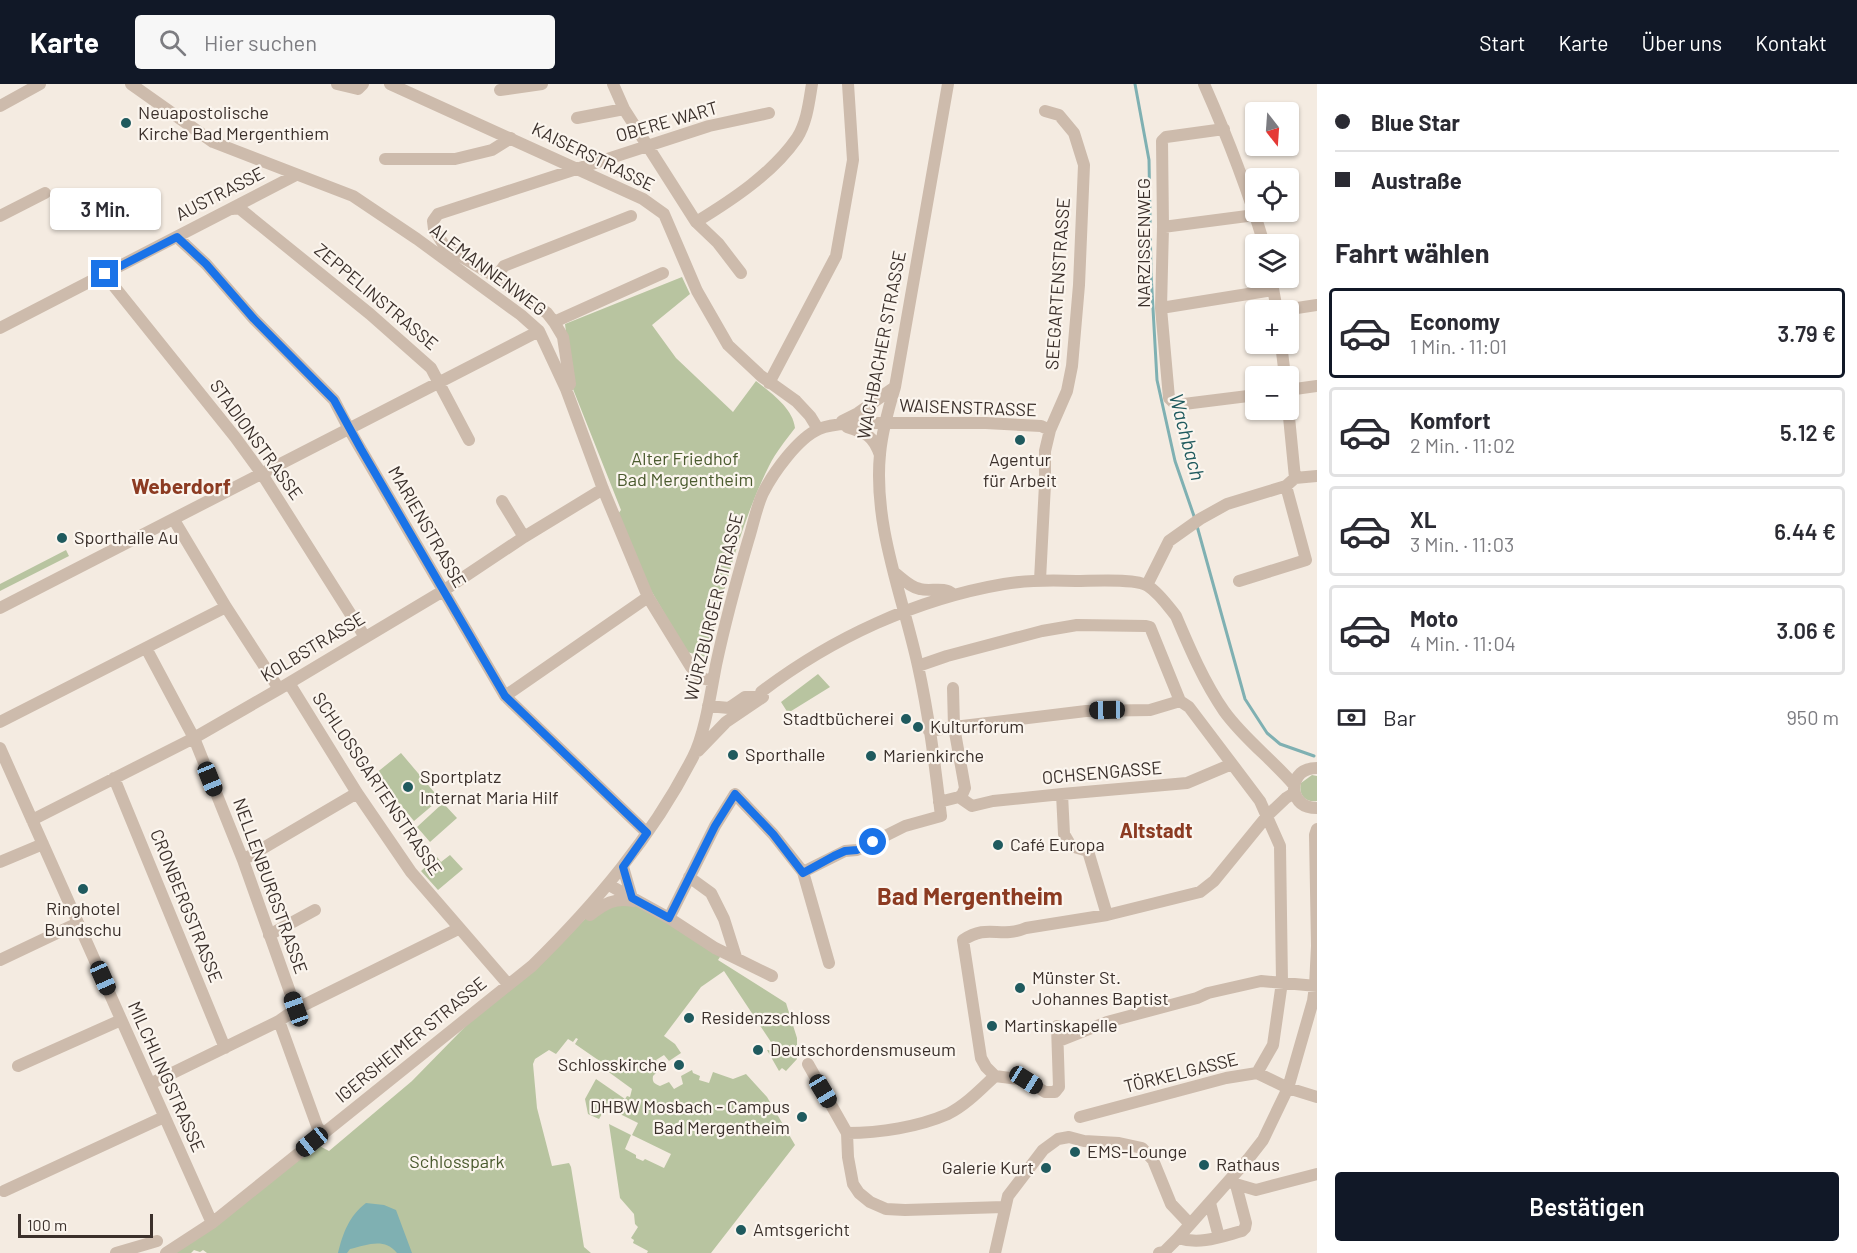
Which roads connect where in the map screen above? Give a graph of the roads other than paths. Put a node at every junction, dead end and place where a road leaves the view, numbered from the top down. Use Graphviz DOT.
graph roads {
  1 [pos="40,84"];
  2 [pos="131,84"];
  3 [pos="337,84"];
  4 [pos="363,84"];
  5 [pos="390,84"];
  6 [pos="542,84"];
  7 [pos="613,84"];
  8 [pos="812,84"];
  9 [pos="848,84"];
  10 [pos="948,84"];
  11 [pos="1204,84"];
  12 [pos="500,90"];
  13 [pos="0,106"];
  14 [pos="624,109"];
  15 [pos="1045,111"];
  16 [pos="769,113"];
  17 [pos="577,118"];
  18 [pos="1224,129"];
  19 [pos="511,138"];
  20 [pos="649,145"];
  21 [pos="385,159"];
  22 [pos="577,168"];
  23 [pos="296,175"];
  24 [pos="1245,187"];
  25 [pos="45,193"];
  26 [pos="232,209"];
  27 [pos="0,216"];
  28 [pos="631,216"];
  29 [pos="1245,216"];
  30 [pos="696,222"];
  31 [pos="1163,227"];
  32 [pos="177,237"];
  33 [pos="663,273"];
  34 [pos="741,273"];
  35 [pos="105,274"];
  36 [pos="496,277"];
  37 [pos="1254,288"];
  38 [pos="1317,306"];
  39 [pos="1161,308"];
  40 [pos="1299,308"];
  41 [pos="554,322"];
  42 [pos="0,328"];
  43 [pos="539,331"];
  44 [pos="438,383"];
  45 [pos="770,383"];
  46 [pos="1317,386"];
  47 [pos="895,387"];
  48 [pos="1299,388"];
  49 [pos="566,389"];
  50 [pos="1245,396"];
  51 [pos="858,413"];
  52 [pos="1288,420"];
  53 [pos="884,423"];
  54 [pos="836,424"];
  55 [pos="349,429"];
  56 [pos="819,429"];
  57 [pos="1050,430"];
  58 [pos="469,440"];
  59 [pos="880,456"];
  60 [pos="262,474"];
  61 [pos="1317,476"];
  62 [pos="1290,482"];
  63 [pos="603,489"];
  64 [pos="502,501"];
  65 [pos="174,520"];
  66 [pos="524,537"];
  67 [pos="895,573"];
  68 [pos="1040,580"];
  69 [pos="1239,581"];
  70 [pos="1147,585"];
  71 [pos="443,591"];
  72 [pos="952,594"];
  73 [pos="648,597"];
  74 [pos="226,607"];
  75 [pos="0,608"];
  76 [pos="906,612"];
  77 [pos="365,637"];
  78 [pos="146,648"];
  79 [pos="918,666"];
  80 [pos="714,681"];
  81 [pos="284,686"];
  82 [pos="953,688"];
  83 [pos="505,696"];
  84 [pos="761,697"];
  85 [pos="1180,701"];
  86 [pos="708,706"];
  87 [pos="0,722"];
  88 [pos="954,727"];
  89 [pos="929,731"];
  90 [pos="194,738"];
  91 [pos="1,753"];
  92 [pos="694,756"];
  93 [pos="1270,759"];
  94 [pos="1232,764"];
  95 [pos="1313,767"];
  96 [pos="114,778"];
  97 [pos="1294,789"];
  98 [pos="357,793"];
  99 [pos="1062,794"];
  100 [pos="959,798"];
  101 [pos="939,802"];
  102 [pos="1311,807"];
  103 [pos="1267,816"];
  104 [pos="32,820"];
  105 [pos="1316,832"];
  106 [pos="647,833"];
  107 [pos="43,844"];
  108 [pos="243,860"];
  109 [pos="0,862"];
  110 [pos="623,867"];
  111 [pos="803,873"];
  112 [pos="689,877"];
  113 [pos="609,885"];
  114 [pos="636,900"];
  115 [pos="315,910"];
  116 [pos="1107,915"];
  117 [pos="669,918"];
  118 [pos="78,923"];
  119 [pos="458,928"];
  120 [pos="269,935"];
  121 [pos="736,957"];
  122 [pos="0,960"];
  123 [pos="829,963"];
  124 [pos="532,966"];
  125 [pos="772,976"];
  126 [pos="1282,982"];
  127 [pos="508,984"];
  128 [pos="1316,986"];
  129 [pos="296,1009"];
  130 [pos="121,1020"];
  131 [pos="279,1021"];
  132 [pos="1057,1026"];
  133 [pos="1059,1041"];
  134 [pos="225,1048"];
  135 [pos="808,1064"];
  136 [pos="18,1066"];
  137 [pos="1257,1073"];
  138 [pos="995,1076"];
  139 [pos="150,1084"];
  140 [pos="1288,1088"];
  141 [pos="1317,1097"];
  142 [pos="164,1117"];
  143 [pos="1080,1117"];
  144 [pos="847,1133"];
  145 [pos="322,1134"];
  146 [pos="1317,1174"];
  147 [pos="1232,1183"];
  148 [pos="4,1191"];
  149 [pos="1210,1203"];
  150 [pos="1004,1208"];
  151 [pos="212,1223"];
  152 [pos="1190,1224"];
  153 [pos="1219,1237"];
  154 [pos="1178,1238"];
  155 [pos="157,1241"];
  156 [pos="116,1253"];
  157 [pos="166,1253"];
  158 [pos="995,1253"];
  159 [pos="1159,1253"];
  1 -- 13 [label="street"];
  2 -- 23 [label="street, ALEMANNENWEG"];
  3 -- 4 [label="street"];
  5 -- 19 [label="street, KAISERSTRASSE"];
  6 -- 12 [label="street"];
  7 -- 14 [label="street"];
  8 -- 30 [label="street"];
  9 -- 45 [label="street"];
  10 -- 47 [label="street, WACHBACHER STRASSE"];
  11 -- 18 [label="street"];
  14 -- 17 [label="street"];
  14 -- 20 [label="street"];
  15 -- 57 [label="street, SEEGARTENSTRASSE"];
  16 -- 20 [label="street, OBERE WART"];
  18 -- 24 [label="street"];
  18 -- 31 [label="street, NARZISSENWEG"];
  19 -- 21 [label="street"];
  19 -- 22 [label="street, KAISERSTRASSE"];
  20 -- 22 [label="street, OBERE WART"];
  20 -- 30 [label="street"];
  22 -- 36 [label="street, OBERE WART"];
  22 -- 45 [label="street, KAISERSTRASSE"];
  23 -- 26 [label="street, AUSTRASSE"];
  23 -- 43 [label="street, ALEMANNENWEG"];
  25 -- 27 [label="street"];
  26 -- 32 [label="street, AUSTRASSE"];
  26 -- 44 [label="street, ZEPPELINSTRASSE"];
  28 -- 36 [label="street"];
  29 -- 31 [label="street"];
  30 -- 34 [label="street"];
  31 -- 39 [label="street, NARZISSENWEG"];
  32 -- 35 [label="street, AUSTRASSE"];
  32 -- 55 [label="street, MARIENSTRASSE"];
  33 -- 41 [label="street"];
  35 -- 42 [label="street, AUSTRASSE"];
  35 -- 60 [label="street, STADIONSTRASSE"];
  36 -- 41 [label="street"];
  37 -- 39 [label="street"];
  38 -- 40 [label="street"];
  39 -- 50 [label="street, NARZISSENWEG"];
  41 -- 49 [label="street"];
  43 -- 44 [label="street"];
  43 -- 49 [label="street, ALEMANNENWEG"];
  44 -- 55 [label="street"];
  44 -- 58 [label="street, ZEPPELINSTRASSE"];
  45 -- 56 [label="street, KAISERSTRASSE"];
  46 -- 48 [label="street"];
  47 -- 51 [label="street"];
  47 -- 53 [label="street, WACHBACHER STRASSE"];
  49 -- 63 [label="street, ALEMANNENWEG"];
  51 -- 53 [label="street"];
  51 -- 54 [label="street"];
  52 -- 62 [label="street"];
  53 -- 54 [label="street, WÜRZBURGER STRASSE"];
  53 -- 57 [label="street, WAISENSTRASSE"];
  53 -- 59 [label="street, WACHBACHER STRASSE"];
  54 -- 56 [label="street, WÜRZBURGER STRASSE"];
  54 -- 59 [label="street"];
  55 -- 60 [label="street"];
  55 -- 71 [label="street, MARIENSTRASSE"];
  56 -- 80 [label="street, WÜRZBURGER STRASSE"];
  57 -- 68 [label="street, SEEGARTENSTRASSE"];
  59 -- 67 [label="street, WACHBACHER STRASSE"];
  60 -- 65 [label="street"];
  60 -- 77 [label="street, STADIONSTRASSE"];
  61 -- 62 [label="street"];
  62 -- 69 [label="street"];
  62 -- 70 [label="street"];
  63 -- 66 [label="street, KOLBSTRASSE"];
  63 -- 73 [label="street, ALEMANNENWEG"];
  64 -- 66 [label="street"];
  65 -- 74 [label="street, SCHLOSSGARTENSTRASSE"];
  65 -- 75 [label="street"];
  66 -- 71 [label="street, KOLBSTRASSE"];
  67 -- 72 [label="street"];
  67 -- 76 [label="street, WACHBACHER STRASSE"];
  68 -- 70 [label="street"];
  68 -- 72 [label="street"];
  70 -- 93 [label="street"];
  71 -- 77 [label="street, KOLBSTRASSE"];
  71 -- 83 [label="street, MARIENSTRASSE"];
  72 -- 76 [label="street"];
  73 -- 80 [label="street, ALEMANNENWEG"];
  73 -- 83 [label="street"];
  74 -- 78 [label="street"];
  74 -- 81 [label="street, SCHLOSSGARTENSTRASSE"];
  76 -- 79 [label="street, WACHBACHER STRASSE"];
  76 -- 84 [label="street"];
  77 -- 81 [label="street, KOLBSTRASSE"];
  78 -- 87 [label="street"];
  78 -- 90 [label="street, NELLENBURGSTRASSE"];
  79 -- 85 [label="street"];
  79 -- 89 [label="street, WACHBACHER STRASSE"];
  80 -- 86 [label="street, WÜRZBURGER STRASSE"];
  81 -- 90 [label="street, KOLBSTRASSE"];
  81 -- 98 [label="street, SCHLOSSGARTENSTRASSE"];
  82 -- 88 [label="street"];
  83 -- 106 [label="street, MARIENSTRASSE"];
  84 -- 86 [label="street"];
  84 -- 92 [label="street"];
  85 -- 88 [label="street"];
  85 -- 94 [label="street"];
  86 -- 92 [label="street, WÜRZBURGER STRASSE"];
  88 -- 89 [label="street"];
  88 -- 100 [label="street"];
  89 -- 101 [label="street, WACHBACHER STRASSE"];
  90 -- 96 [label="street, KOLBSTRASSE"];
  90 -- 108 [label="street, NELLENBURGSTRASSE"];
  91 -- 104 [label="street, MILCHLINGSTRASSE"];
  92 -- 106 [label="street, WÜRZBURGER STRASSE"];
  93 -- 95 [label="street"];
  93 -- 97 [label="street"];
  94 -- 99 [label="street, OCHSENGASSE"];
  94 -- 103 [label="street"];
  95 -- 97 [label="street"];
  96 -- 104 [label="street, KOLBSTRASSE"];
  96 -- 134 [label="street, CRONBERGSTRASSE"];
  97 -- 102 [label="street"];
  97 -- 103 [label="street"];
  98 -- 108 [label="street"];
  98 -- 119 [label="street, SCHLOSSGARTENSTRASSE"];
  99 -- 100 [label="street, OCHSENGASSE"];
  99 -- 116 [label="street"];
  100 -- 101 [label="street"];
  101 -- 111 [label="street"];
  102 -- 105 [label="street"];
  103 -- 116 [label="street"];
  103 -- 126 [label="street"];
  104 -- 107 [label="street, MILCHLINGSTRASSE"];
  105 -- 128 [label="street"];
  106 -- 110 [label="street, WÜRZBURGER STRASSE"];
  107 -- 109 [label="street"];
  107 -- 118 [label="street, MILCHLINGSTRASSE"];
  108 -- 120 [label="street, NELLENBURGSTRASSE"];
  110 -- 113 [label="street, WÜRZBURGER STRASSE"];
  110 -- 114 [label="street"];
  111 -- 112 [label="street"];
  111 -- 123 [label="street"];
  112 -- 117 [label="street"];
  112 -- 121 [label="street"];
  113 -- 114 [label="street"];
  113 -- 124 [label="street, IGERSHEIMER STRASSE"];
  114 -- 117 [label="street"];
  114 -- 124 [label="street"];
  115 -- 120 [label="street"];
  116 -- 138 [label="street"];
  117 -- 121 [label="street"];
  118 -- 122 [label="street"];
  118 -- 130 [label="street, MILCHLINGSTRASSE"];
  119 -- 127 [label="street, SCHLOSSGARTENSTRASSE"];
  119 -- 129 [label="street"];
  120 -- 129 [label="street, NELLENBURGSTRASSE"];
  121 -- 125 [label="street"];
  124 -- 127 [label="street, IGERSHEIMER STRASSE"];
  126 -- 128 [label="street"];
  126 -- 133 [label="street"];
  126 -- 137 [label="street"];
  127 -- 145 [label="street, IGERSHEIMER STRASSE"];
  128 -- 140 [label="street"];
  129 -- 131 [label="street"];
  130 -- 136 [label="street"];
  130 -- 139 [label="street, MILCHLINGSTRASSE"];
  131 -- 134 [label="street"];
  131 -- 145 [label="street"];
  132 -- 133 [label="street"];
  133 -- 138 [label="street"];
  134 -- 139 [label="street"];
  135 -- 144 [label="street"];
  137 -- 140 [label="street, TÖRKELGASSE"];
  137 -- 143 [label="street, TÖRKELGASSE"];
  138 -- 144 [label="street"];
  139 -- 142 [label="street, MILCHLINGSTRASSE"];
  140 -- 141 [label="street, TÖRKELGASSE"];
  140 -- 147 [label="street"];
  142 -- 148 [label="street"];
  142 -- 151 [label="street, MILCHLINGSTRASSE"];
  144 -- 150 [label="street"];
  145 -- 151 [label="street, IGERSHEIMER STRASSE"];
  146 -- 147 [label="street"];
  147 -- 149 [label="street"];
  147 -- 153 [label="street"];
  149 -- 152 [label="street"];
  149 -- 153 [label="street"];
  150 -- 152 [label="street"];
  150 -- 158 [label="street"];
  151 -- 157 [label="street, IGERSHEIMER STRASSE"];
  152 -- 154 [label="street"];
  153 -- 154 [label="street"];
  154 -- 159 [label="street"];
  155 -- 156 [label="street"];
}
